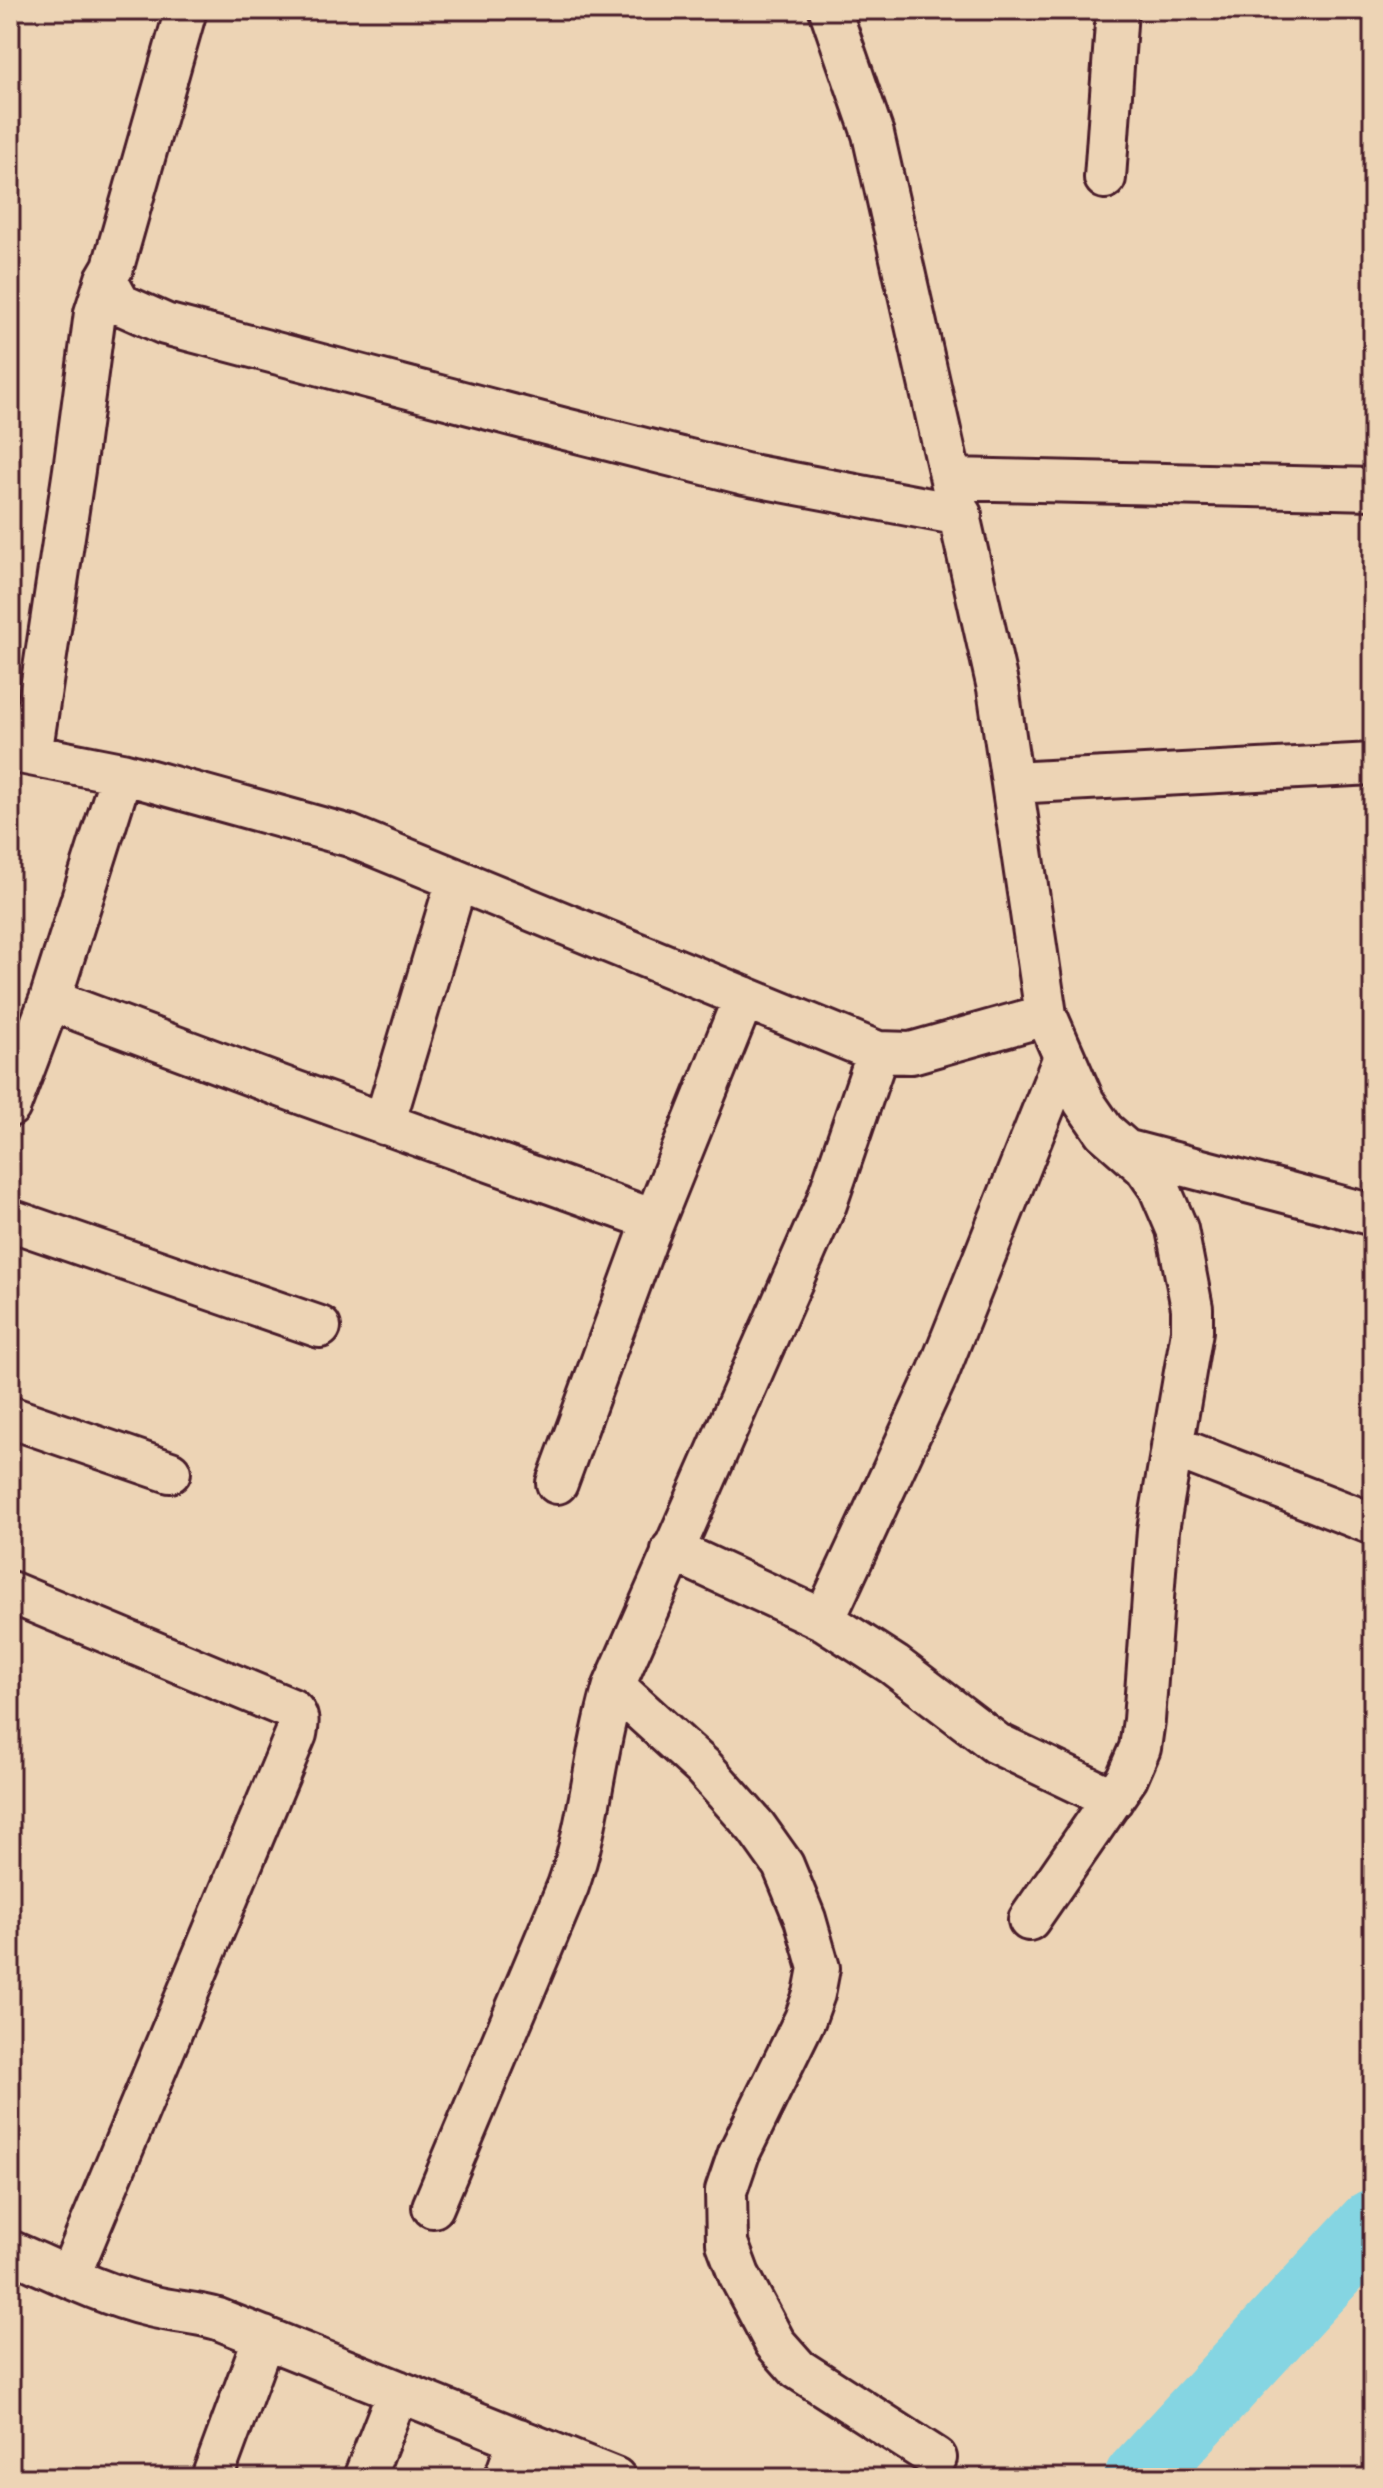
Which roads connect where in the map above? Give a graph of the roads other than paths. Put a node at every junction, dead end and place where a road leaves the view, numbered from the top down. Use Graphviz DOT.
graph roads {
  1 [pos="186,10"];
  2 [pos="830,10"];
  3 [pos="1117,10"];
  4 [pos="1105,178"];
  5 [pos="106,279"];
  6 [pos="1373,489"];
  7 [pos="957,497"];
  8 [pos="21,753"];
  9 [pos="1373,764"];
  10 [pos="122,773"];
  11 [pos="1012,783"];
  12 [pos="457,880"];
  13 [pos="744,997"];
  14 [pos="50,1000"];
  15 [pos="1046,1015"];
  16 [pos="878,1052"];
  17 [pos="1064,1057"];
  18 [pos="10,1106"];
  19 [pos="384,1124"];
  20 [pos="1129,1151"];
  21 [pos="1373,1215"];
  22 [pos="10,1220"];
  23 [pos="654,1220"];
  24 [pos="320,1327"];
  25 [pos="10,1417"];
  26 [pos="1172,1446"];
  27 [pos="170,1472"];
  28 [pos="557,1483"];
  29 [pos="1373,1524"];
  30 [pos="672,1550"];
  31 [pos="10,1592"];
  32 [pos="824,1620"];
  33 [pos="614,1686"];
  34 [pos="1113,1799"];
  35 [pos="1029,1920"];
  36 [pos="433,2207"];
  37 [pos="10,2251"];
  38 [pos="69,2277"];
  39 [pos="264,2337"];
  40 [pos="398,2391"];
  41 [pos="519,2439"];
  42 [pos="936,2458"];
  43 [pos="212,2478"];
  44 [pos="364,2478"];
  45 [pos="505,2478"];
  46 [pos="615,2478"];
  1 -- 5 [label="street"];
  2 -- 7 [label="street"];
  3 -- 4 [label="street"];
  5 -- 7 [label="street"];
  5 -- 8 [label="street"];
  6 -- 7 [label="street"];
  7 -- 11 [label="street"];
  8 -- 10 [label="street"];
  9 -- 11 [label="street"];
  10 -- 12 [label="street"];
  10 -- 14 [label="street"];
  11 -- 15 [label="street"];
  12 -- 13 [label="street"];
  12 -- 19 [label="street"];
  13 -- 16 [label="street"];
  13 -- 23 [label="street"];
  14 -- 18 [label="street"];
  14 -- 19 [label="street"];
  15 -- 16 [label="street"];
  15 -- 17 [label="street"];
  16 -- 30 [label="street"];
  17 -- 20 [label="street"];
  17 -- 32 [label="street"];
  19 -- 23 [label="street"];
  20 -- 21 [label="street"];
  20 -- 26 [label="street"];
  22 -- 24 [label="street"];
  23 -- 28 [label="street"];
  25 -- 27 [label="street"];
  26 -- 29 [label="street"];
  26 -- 34 [label="street"];
  30 -- 32 [label="street"];
  30 -- 33 [label="street"];
  31 -- 38 [label="street"];
  32 -- 34 [label="street"];
  33 -- 36 [label="street"];
  33 -- 42 [label="street"];
  34 -- 35 [label="street"];
  37 -- 38 [label="street"];
  38 -- 39 [label="street"];
  39 -- 40 [label="street"];
  39 -- 43 [label="street"];
  40 -- 41 [label="street"];
  40 -- 44 [label="street"];
  41 -- 45 [label="street"];
  41 -- 46 [label="street"];
}
